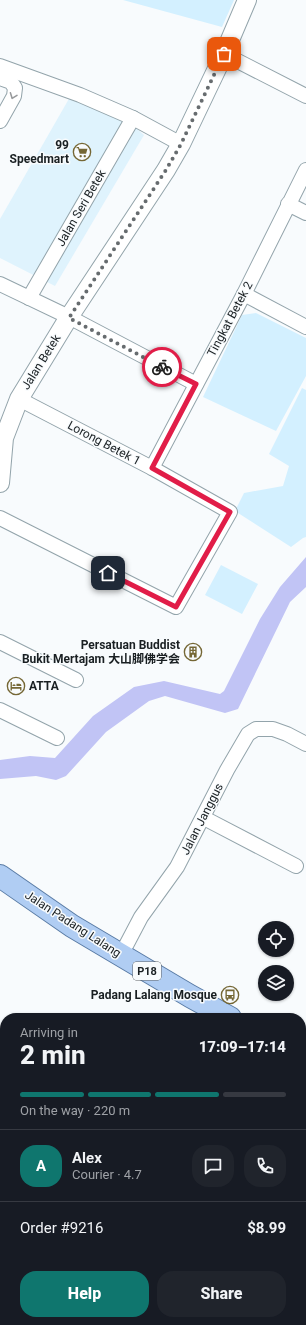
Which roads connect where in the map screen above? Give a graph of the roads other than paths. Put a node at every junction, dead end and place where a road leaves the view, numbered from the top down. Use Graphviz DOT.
graph roads {
  1 [pos="247,0"];
  2 [pos="224,54"];
  3 [pos="0,66"];
  4 [pos="0,78"];
  5 [pos="306,96"];
  6 [pos="133,118"];
  7 [pos="0,121"];
  8 [pos="181,144"];
  9 [pos="306,170"];
  10 [pos="288,204"];
  11 [pos="306,214"];
  12 [pos="0,284"];
  13 [pos="244,294"];
  14 [pos="29,298"];
  15 [pos="69,318"];
  16 [pos="306,326"];
  17 [pos="196,384"];
  18 [pos="19,399"];
  19 [pos="152,468"];
  20 [pos="0,483"];
  21 [pos="0,518"];
  22 [pos="0,642"];
  23 [pos="76,680"];
  24 [pos="0,710"];
  25 [pos="57,738"];
  26 [pos="306,744"];
  27 [pos="204,818"];
  28 [pos="296,866"];
  29 [pos="0,876"];
  30 [pos="121,955"];
  31 [pos="221,1013"];
  1 -- 2 [label="street, Jalan Betek"];
  2 -- 5 [label="street"];
  2 -- 8 [label="street, Jalan Betek"];
  3 -- 6 [label="street"];
  4 -- 7 [label="street, one-way"];
  6 -- 8 [label="street"];
  6 -- 14 [label="street, Jalan Seri Betek"];
  8 -- 15 [label="street, Jalan Betek"];
  9 -- 10 [label="street, Tingkat Betek 2"];
  10 -- 11 [label="street"];
  10 -- 13 [label="street, Tingkat Betek 2"];
  12 -- 14 [label="street"];
  13 -- 16 [label="street"];
  13 -- 17 [label="street, Tingkat Betek 2"];
  14 -- 15 [label="street"];
  15 -- 17 [label="street"];
  15 -- 18 [label="street, Jalan Betek"];
  17 -- 19 [label="street, Tingkat Betek 2"];
  18 -- 19 [label="street, Lorong Betek 1"];
  18 -- 20 [label="street, Jalan Betek"];
  19 -- 21 [label="street, Lorong Betek 1"];
  22 -- 23 [label="street"];
  24 -- 25 [label="street"];
  26 -- 27 [label="street, Jalan Janggus"];
  27 -- 28 [label="street"];
  27 -- 30 [label="street, Jalan Janggus"];
  29 -- 30 [label="main road, Jalan Padang Lalang / P18"];
  30 -- 31 [label="main road, Jalan Padang Lalang / P18"];
}
